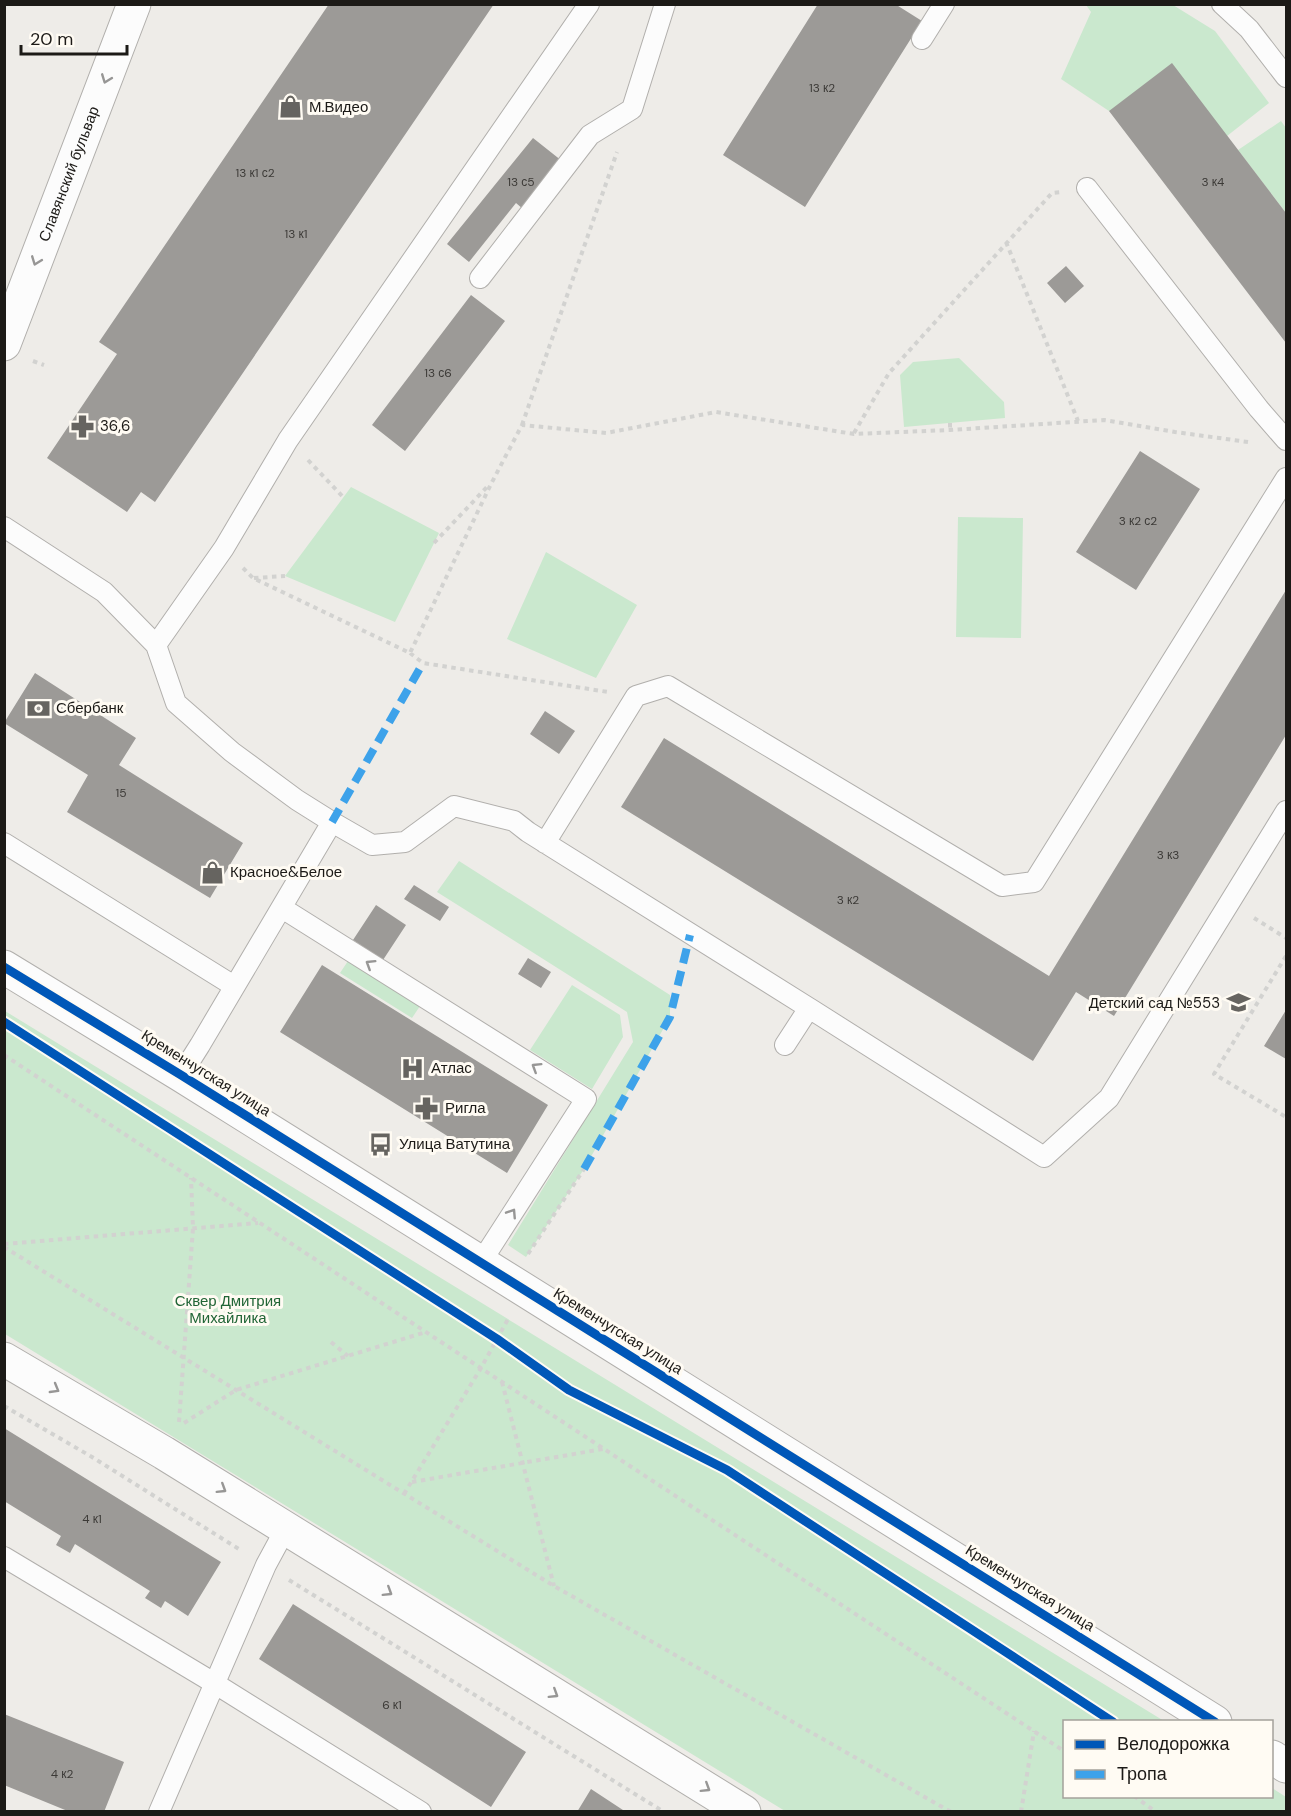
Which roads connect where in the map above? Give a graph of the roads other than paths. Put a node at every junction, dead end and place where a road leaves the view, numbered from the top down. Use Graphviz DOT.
graph roads {
  1 [pos="134,4"];
  2 [pos="589,4"];
  3 [pos="665,4"];
  4 [pos="944,4"];
  5 [pos="1222,4"];
  6 [pos="922,39"];
  7 [pos="1283,65"];
  8 [pos="1087,188"];
  9 [pos="480,278"];
  10 [pos="4,344"];
  11 [pos="1287,440"];
  12 [pos="1287,478"];
  13 [pos="4,527"];
  14 [pos="156,645"];
  15 [pos="1287,811"];
  16 [pos="332,822"];
  17 [pos="4,843"];
  18 [pos="544,843"];
  19 [pos="282,908"];
  20 [pos="4,967"];
  21 [pos="234,986"];
  22 [pos="809,1008"];
  23 [pos="785,1046"];
  24 [pos="181,1075"];
  25 [pos="481,1262"];
  26 [pos="4,1359"];
  27 [pos="286,1528"];
  28 [pos="4,1557"];
  29 [pos="214,1683"];
  30 [pos="1212,1720"];
  31 [pos="1273,1758"];
  32 [pos="1287,1766"];
  33 [pos="159,1812"];
  34 [pos="421,1812"];
  35 [pos="744,1812"];
  1 -- 10 [label="street, Славянский бульвар, one-way"];
  2 -- 14 [label="lane"];
  3 -- 9 [label="lane"];
  4 -- 6 [label="lane"];
  5 -- 7 [label="lane"];
  8 -- 11 [label="lane"];
  12 -- 18 [label="lane"];
  13 -- 14 [label="lane"];
  14 -- 16 [label="lane"];
  15 -- 22 [label="lane"];
  16 -- 18 [label="lane"];
  16 -- 19 [label="lane"];
  17 -- 21 [label="lane"];
  18 -- 22 [label="lane"];
  19 -- 21 [label="lane"];
  25 -- 19 [label="lane, one-way"];
  20 -- 24 [label="street, Кременчугская улица"];
  21 -- 24 [label="lane"];
  22 -- 23 [label="lane"];
  24 -- 25 [label="street, Кременчугская улица"];
  25 -- 30 [label="street, Кременчугская улица"];
  26 -- 27 [label="street, one-way"];
  27 -- 29 [label="lane"];
  27 -- 35 [label="street, one-way"];
  28 -- 29 [label="lane"];
  29 -- 33 [label="lane"];
  29 -- 34 [label="lane"];
  31 -- 32 [label="street"];
}
